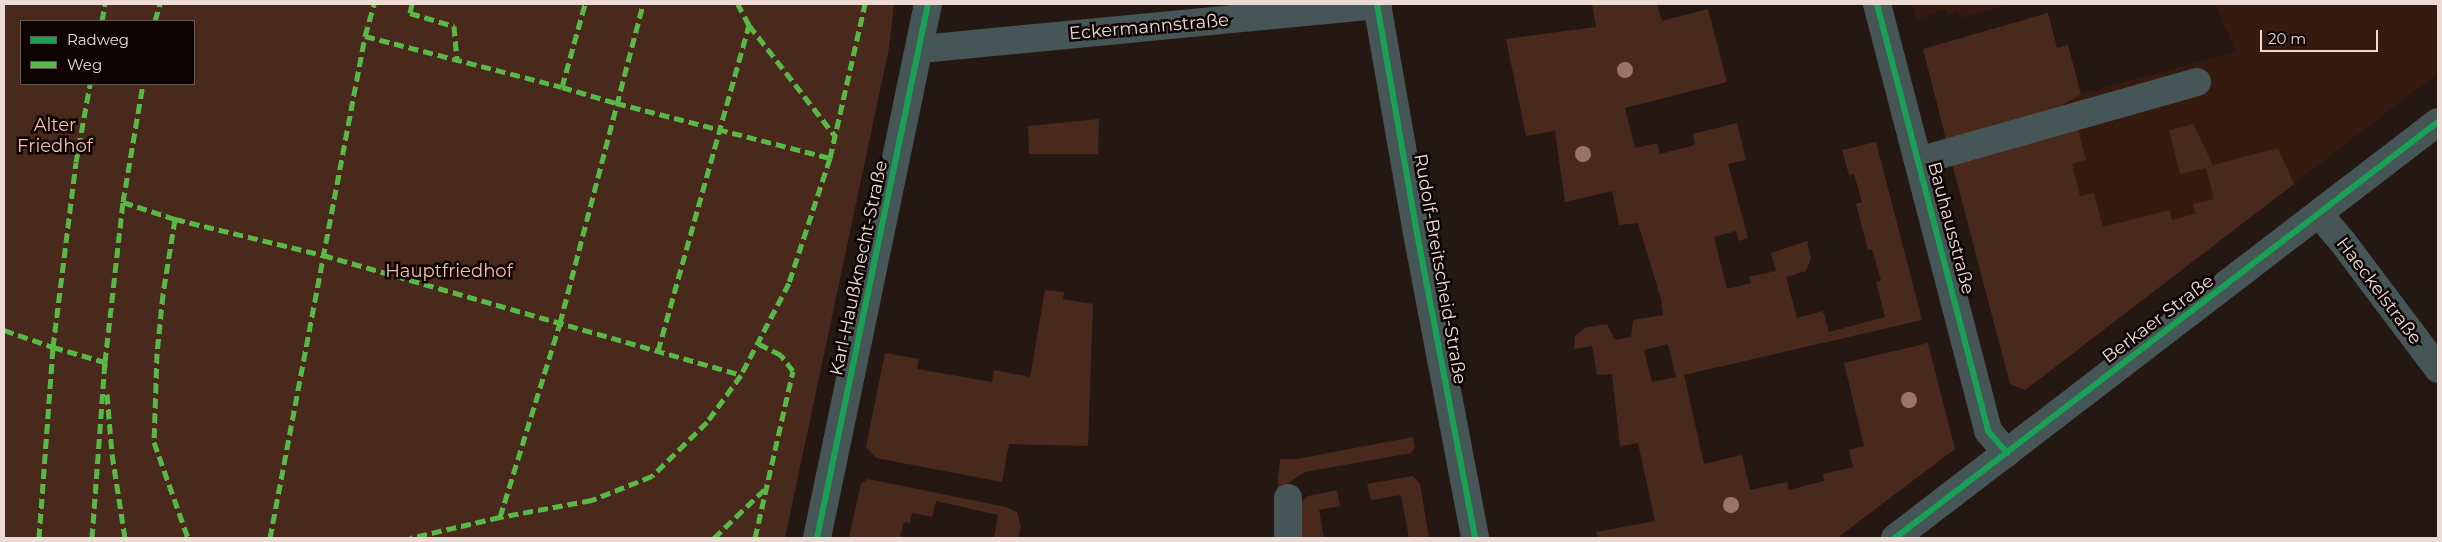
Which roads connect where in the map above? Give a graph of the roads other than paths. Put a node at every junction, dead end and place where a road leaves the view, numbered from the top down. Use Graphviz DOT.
graph roads {
  1 [pos="928,4"];
  2 [pos="1877,4"];
  3 [pos="1378,5"];
  4 [pos="921,49"];
  5 [pos="2198,82"];
  6 [pos="2438,122"];
  7 [pos="1918,161"];
  8 [pos="2319,214"];
  9 [pos="2438,369"];
  10 [pos="2007,453"];
  11 [pos="1288,498"];
  12 [pos="817,538"];
  13 [pos="1288,538"];
  14 [pos="1475,538"];
  15 [pos="1895,538"];
  1 -- 4 [label="street, Karl-Haußknecht-Straße"];
  2 -- 7 [label="street, Bauhausstraße"];
  3 -- 4 [label="street, Eckermannstraße"];
  3 -- 14 [label="street, Rudolf-Breitscheid-Straße"];
  4 -- 12 [label="street, Karl-Haußknecht-Straße"];
  5 -- 7 [label="street"];
  6 -- 8 [label="street, Berkaer Straße"];
  7 -- 10 [label="street, Bauhausstraße"];
  8 -- 9 [label="street, Haeckelstraße"];
  8 -- 10 [label="street, Berkaer Straße"];
  10 -- 15 [label="street, Berkaer Straße"];
  11 -- 13 [label="street"];
}
